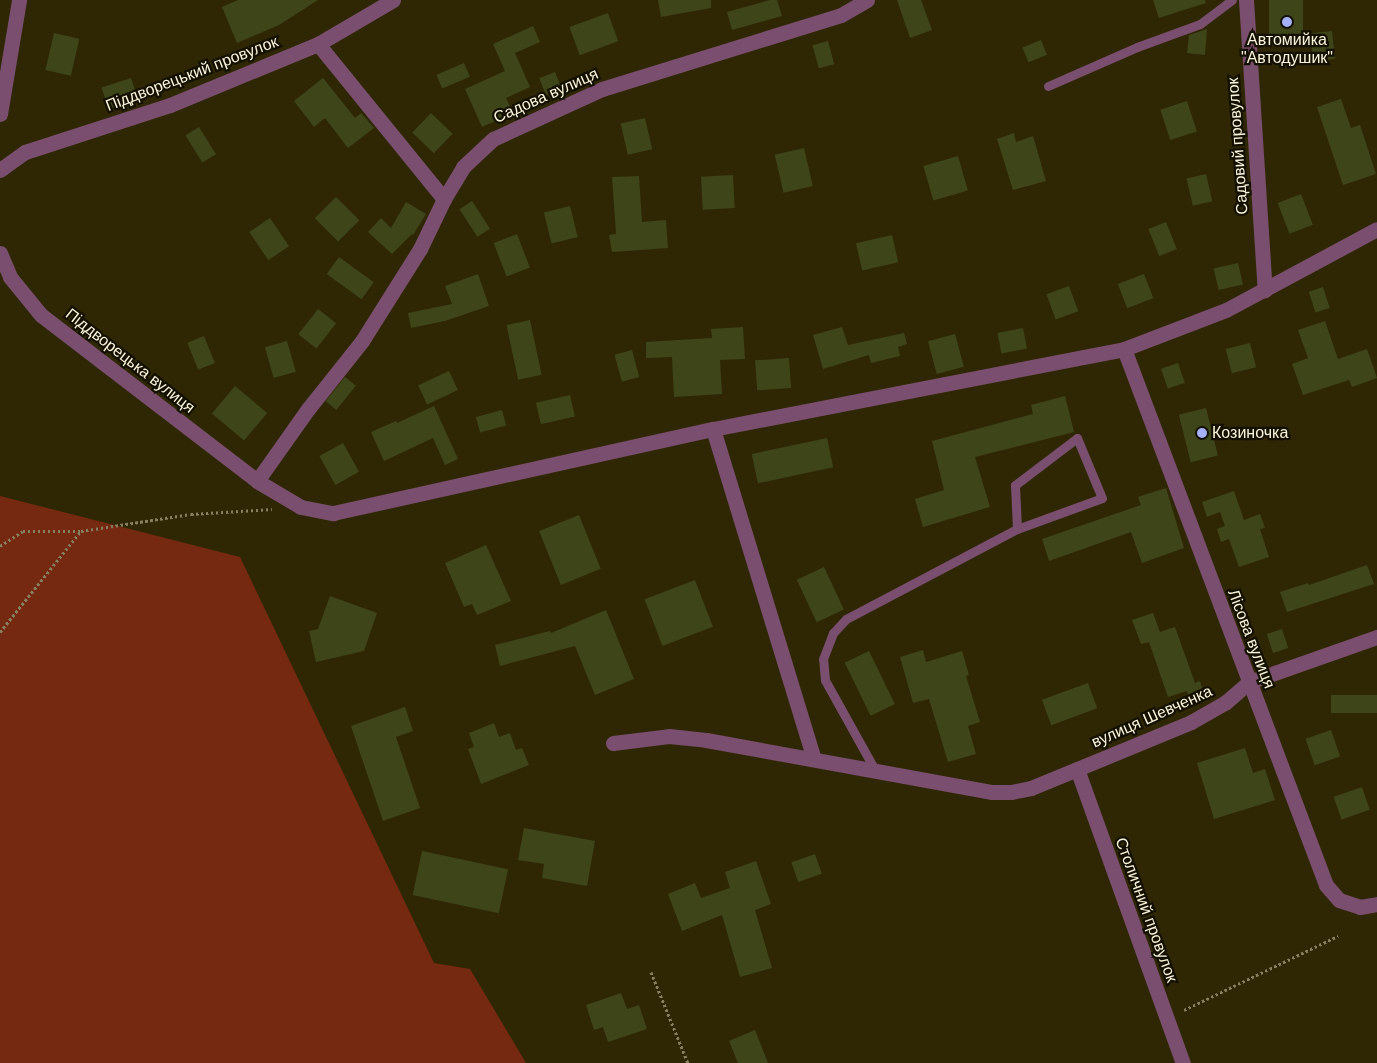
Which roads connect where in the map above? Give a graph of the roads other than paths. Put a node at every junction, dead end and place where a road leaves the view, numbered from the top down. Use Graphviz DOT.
graph roads {
  1 [pos="19,0"];
  2 [pos="393,0"];
  3 [pos="867,0"];
  4 [pos="1232,0"];
  5 [pos="1246,0"];
  6 [pos="318,44"];
  7 [pos="1048,86"];
  8 [pos="0,114"];
  9 [pos="0,170"];
  10 [pos="444,199"];
  11 [pos="1377,229"];
  12 [pos="0,254"];
  13 [pos="1265,290"];
  14 [pos="1124,349"];
  15 [pos="713,429"];
  16 [pos="257,481"];
  17 [pos="1017,529"];
  18 [pos="1377,637"];
  19 [pos="1249,682"];
  20 [pos="613,743"];
  21 [pos="814,759"];
  22 [pos="1077,769"];
  23 [pos="875,770"];
  24 [pos="1377,904"];
  25 [pos="1183,1063"];
  1 -- 8 [label="street"];
  2 -- 6 [label="street, Піддворецький провулок"];
  3 -- 10 [label="street, Садова вулиця"];
  4 -- 7 [label="lane"];
  5 -- 13 [label="street, Садовий провулок"];
  6 -- 9 [label="street, Піддворецький провулок"];
  6 -- 10 [label="street"];
  10 -- 16 [label="street, Садова вулиця"];
  11 -- 13 [label="street, Піддворецька вулиця"];
  12 -- 16 [label="street, Піддворецька вулиця"];
  13 -- 14 [label="street, Піддворецька вулиця"];
  14 -- 15 [label="street, Піддворецька вулиця"];
  14 -- 19 [label="street, Лісова вулиця"];
  15 -- 16 [label="street, Піддворецька вулиця"];
  15 -- 21 [label="street"];
  17 -- 17 [label="lane"];
  17 -- 23 [label="lane"];
  18 -- 19 [label="street, вулиця Шевченка"];
  19 -- 22 [label="street, вулиця Шевченка"];
  19 -- 24 [label="street, Лісова вулиця"];
  20 -- 21 [label="street, вулиця Шевченка"];
  21 -- 23 [label="street, вулиця Шевченка"];
  22 -- 23 [label="street, вулиця Шевченка"];
  22 -- 25 [label="street, Столичний провулок"];
}
